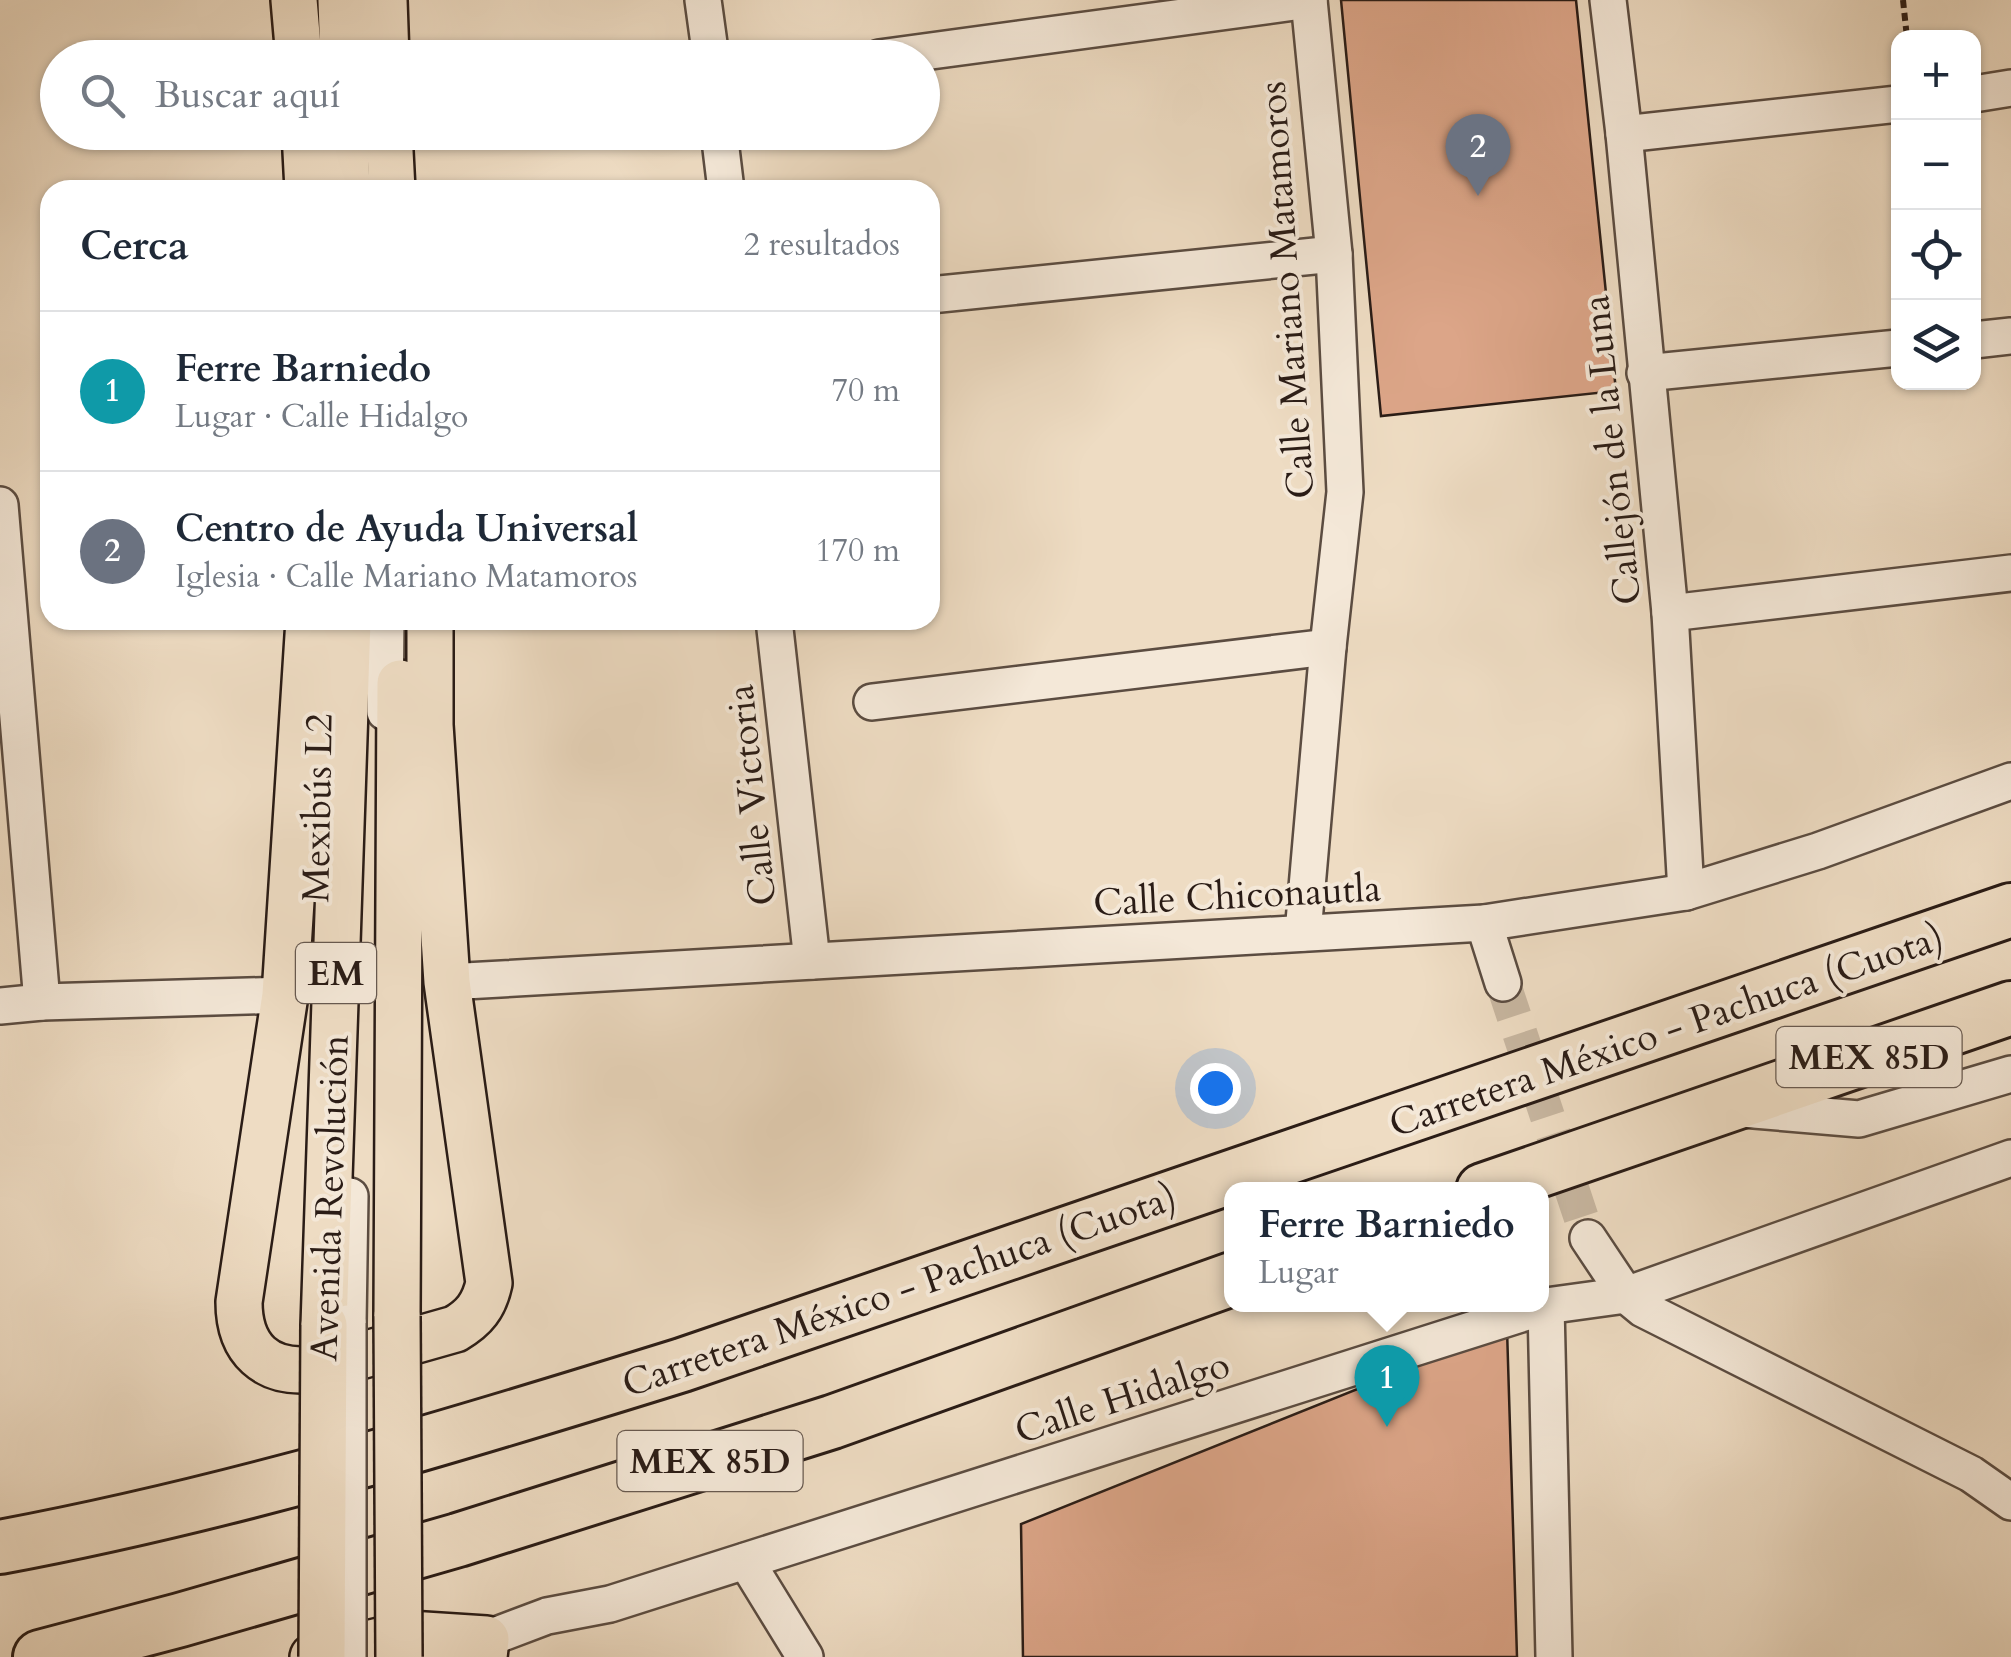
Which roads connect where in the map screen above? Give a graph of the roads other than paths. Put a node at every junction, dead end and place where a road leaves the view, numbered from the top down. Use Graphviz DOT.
graph roads {
  1 [pos="294,0"];
  2 [pos="320,0"];
  3 [pos="345,0"];
  4 [pos="384,0"];
  5 [pos="704,0"];
  6 [pos="1309,0"];
  7 [pos="1608,0"];
  8 [pos="297,40"];
  9 [pos="324,40"];
  10 [pos="344,40"];
  11 [pos="350,40"];
  12 [pos="385,40"];
  13 [pos="708,40"];
  14 [pos="940,50"];
  15 [pos="2011,88"];
  16 [pos="1981,93"];
  17 [pos="1891,105"];
  18 [pos="1624,134"];
  19 [pos="306,150"];
  20 [pos="334,150"];
  21 [pos="346,150"];
  22 [pos="359,150"];
  23 [pos="390,150"];
  24 [pos="721,150"];
  25 [pos="307,180"];
  26 [pos="336,180"];
  27 [pos="347,180"];
  28 [pos="361,180"];
  29 [pos="391,180"];
  30 [pos="725,180"];
  31 [pos="1334,254"];
  32 [pos="940,294"];
  33 [pos="2011,336"];
  34 [pos="1981,339"];
  35 [pos="1891,349"];
  36 [pos="1646,373"];
  37 [pos="0,505"];
  38 [pos="2011,573"];
  39 [pos="4,590"];
  40 [pos="1670,613"];
  41 [pos="308,630"];
  42 [pos="348,630"];
  43 [pos="364,630"];
  44 [pos="386,630"];
  45 [pos="400,630"];
  46 [pos="430,630"];
  47 [pos="775,630"];
  48 [pos="1328,647"];
  49 [pos="872,702"];
  50 [pos="2011,782"];
  51 [pos="1686,892"];
  52 [pos="2011,910"];
  53 [pos="1484,923"];
  54 [pos="1302,933"];
  55 [pos="812,962"];
  56 [pos="447,982"];
  57 [pos="1503,983"];
  58 [pos="285,995"];
  59 [pos="42,1002"];
  60 [pos="0,1006"];
  61 [pos="2011,1008"];
  62 [pos="2011,1074"];
  63 [pos="1726,1107"];
  64 [pos="2011,1158"];
  65 [pos="1507,1182"];
  66 [pos="1588,1238"];
  67 [pos="1224,1283"];
  68 [pos="1626,1295"];
  69 [pos="1549,1306"];
  70 [pos="1527,1312"];
  71 [pos="1546,1312"];
  72 [pos="363,1320"];
  73 [pos="2011,1502"];
  74 [pos="0,1547"];
  75 [pos="746,1561"];
  76 [pos="485,1648"];
  77 [pos="40,1657"];
  78 [pos="313,1657"];
  79 [pos="322,1657"];
  80 [pos="348,1657"];
  81 [pos="381,1657"];
  82 [pos="399,1657"];
  83 [pos="804,1657"];
  84 [pos="1554,1657"];
  1 -- 8 [label="main road"];
  2 -- 9 [label="street"];
  3 -- 10 [label="main road"];
  3 -- 11 [label="street"];
  4 -- 12 [label="main road"];
  5 -- 13 [label="street"];
  6 -- 14 [label="street"];
  6 -- 31 [label="street, Calle Mariano Matamoros"];
  7 -- 18 [label="street, Callejón de la Luna"];
  15 -- 16 [label="street"];
  17 -- 18 [label="street"];
  18 -- 36 [label="street, Callejón de la Luna"];
  19 -- 25 [label="main road"];
  20 -- 26 [label="street"];
  21 -- 27 [label="main road"];
  22 -- 28 [label="street"];
  23 -- 29 [label="main road"];
  24 -- 30 [label="street"];
  31 -- 32 [label="street"];
  31 -- 48 [label="street, Calle Mariano Matamoros"];
  33 -- 34 [label="street"];
  35 -- 36 [label="street"];
  36 -- 40 [label="street, Callejón de la Luna"];
  37 -- 39 [label="street"];
  38 -- 40 [label="street"];
  39 -- 59 [label="street"];
  40 -- 51 [label="street, Callejón de la Luna"];
  41 -- 58 [label="main road"];
  42 -- 72 [label="main road, Avenida Revolución / EM"];
  43 -- 72 [label="street, Mexibús L2"];
  44 -- 72 [label="street, Mexibús L2"];
  45 -- 72 [label="main road, Avenida Revolución / EM"];
  46 -- 56 [label="main road"];
  47 -- 55 [label="street, Calle Victoria"];
  48 -- 49 [label="street"];
  48 -- 54 [label="street, Calle Mariano Matamoros"];
  50 -- 51 [label="street, Calle Chiconautla"];
  51 -- 53 [label="street, Calle Chiconautla"];
  52 -- 74 [label="highway, Carretera México - Pachuca (Cuota) / MEX 85D"];
  53 -- 54 [label="street, Calle Chiconautla"];
  53 -- 57 [label="street"];
  54 -- 55 [label="street, Calle Chiconautla"];
  55 -- 56 [label="street, Calle Chiconautla"];
  56 -- 58 [label="main road"];
  58 -- 59 [label="street"];
  59 -- 60 [label="street"];
  61 -- 63 [label="highway, MEX 85D"];
  62 -- 63 [label="street"];
  63 -- 65 [label="highway, MEX 85D"];
  64 -- 68 [label="street, Calle Hidalgo"];
  66 -- 68 [label="street"];
  67 -- 77 [label="highway, MEX 85D"];
  68 -- 69 [label="street, Calle Hidalgo"];
  68 -- 73 [label="street"];
  70 -- 75 [label="street, Calle Hidalgo"];
  71 -- 84 [label="street"];
  72 -- 79 [label="main road, Avenida Revolución / EM, bridge"];
  72 -- 80 [label="street, Mexibús L2, bridge"];
  72 -- 81 [label="street, Mexibús L2"];
  72 -- 82 [label="main road, Avenida Revolución / EM, bridge"];
  75 -- 76 [label="street, Calle Hidalgo"];
  75 -- 83 [label="street"];
  76 -- 78 [label="main road"];
}
